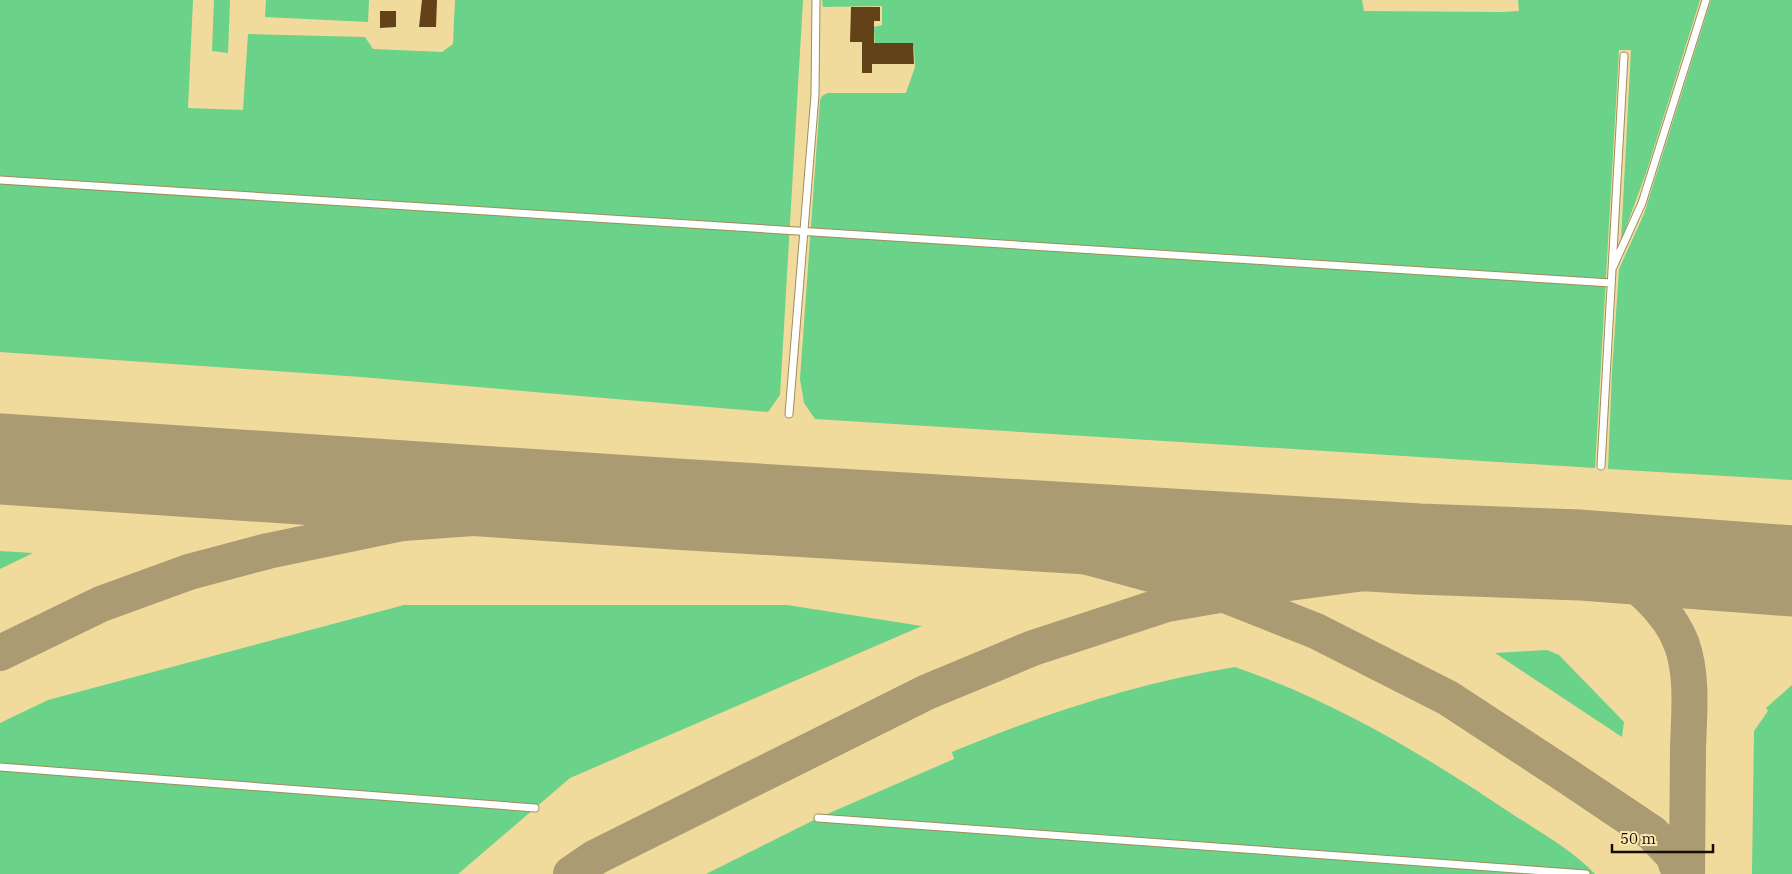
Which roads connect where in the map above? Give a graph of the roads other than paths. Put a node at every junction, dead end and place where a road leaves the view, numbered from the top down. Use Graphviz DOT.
graph roads {
  1 [pos="816,0"];
  2 [pos="1706,0"];
  3 [pos="1624,56"];
  4 [pos="0,180"];
  5 [pos="1612,270"];
  6 [pos="1611,283"];
  7 [pos="789,414"];
  8 [pos="1601,466"];
  9 [pos="0,767"];
  10 [pos="535,808"];
  11 [pos="818,818"];
  12 [pos="1586,874"];
  1 -- 7 [label="lane"];
  2 -- 5 [label="lane"];
  3 -- 5 [label="lane"];
  4 -- 6 [label="lane"];
  5 -- 6 [label="lane"];
  6 -- 8 [label="lane"];
  9 -- 10 [label="lane"];
  11 -- 12 [label="lane"];
}
